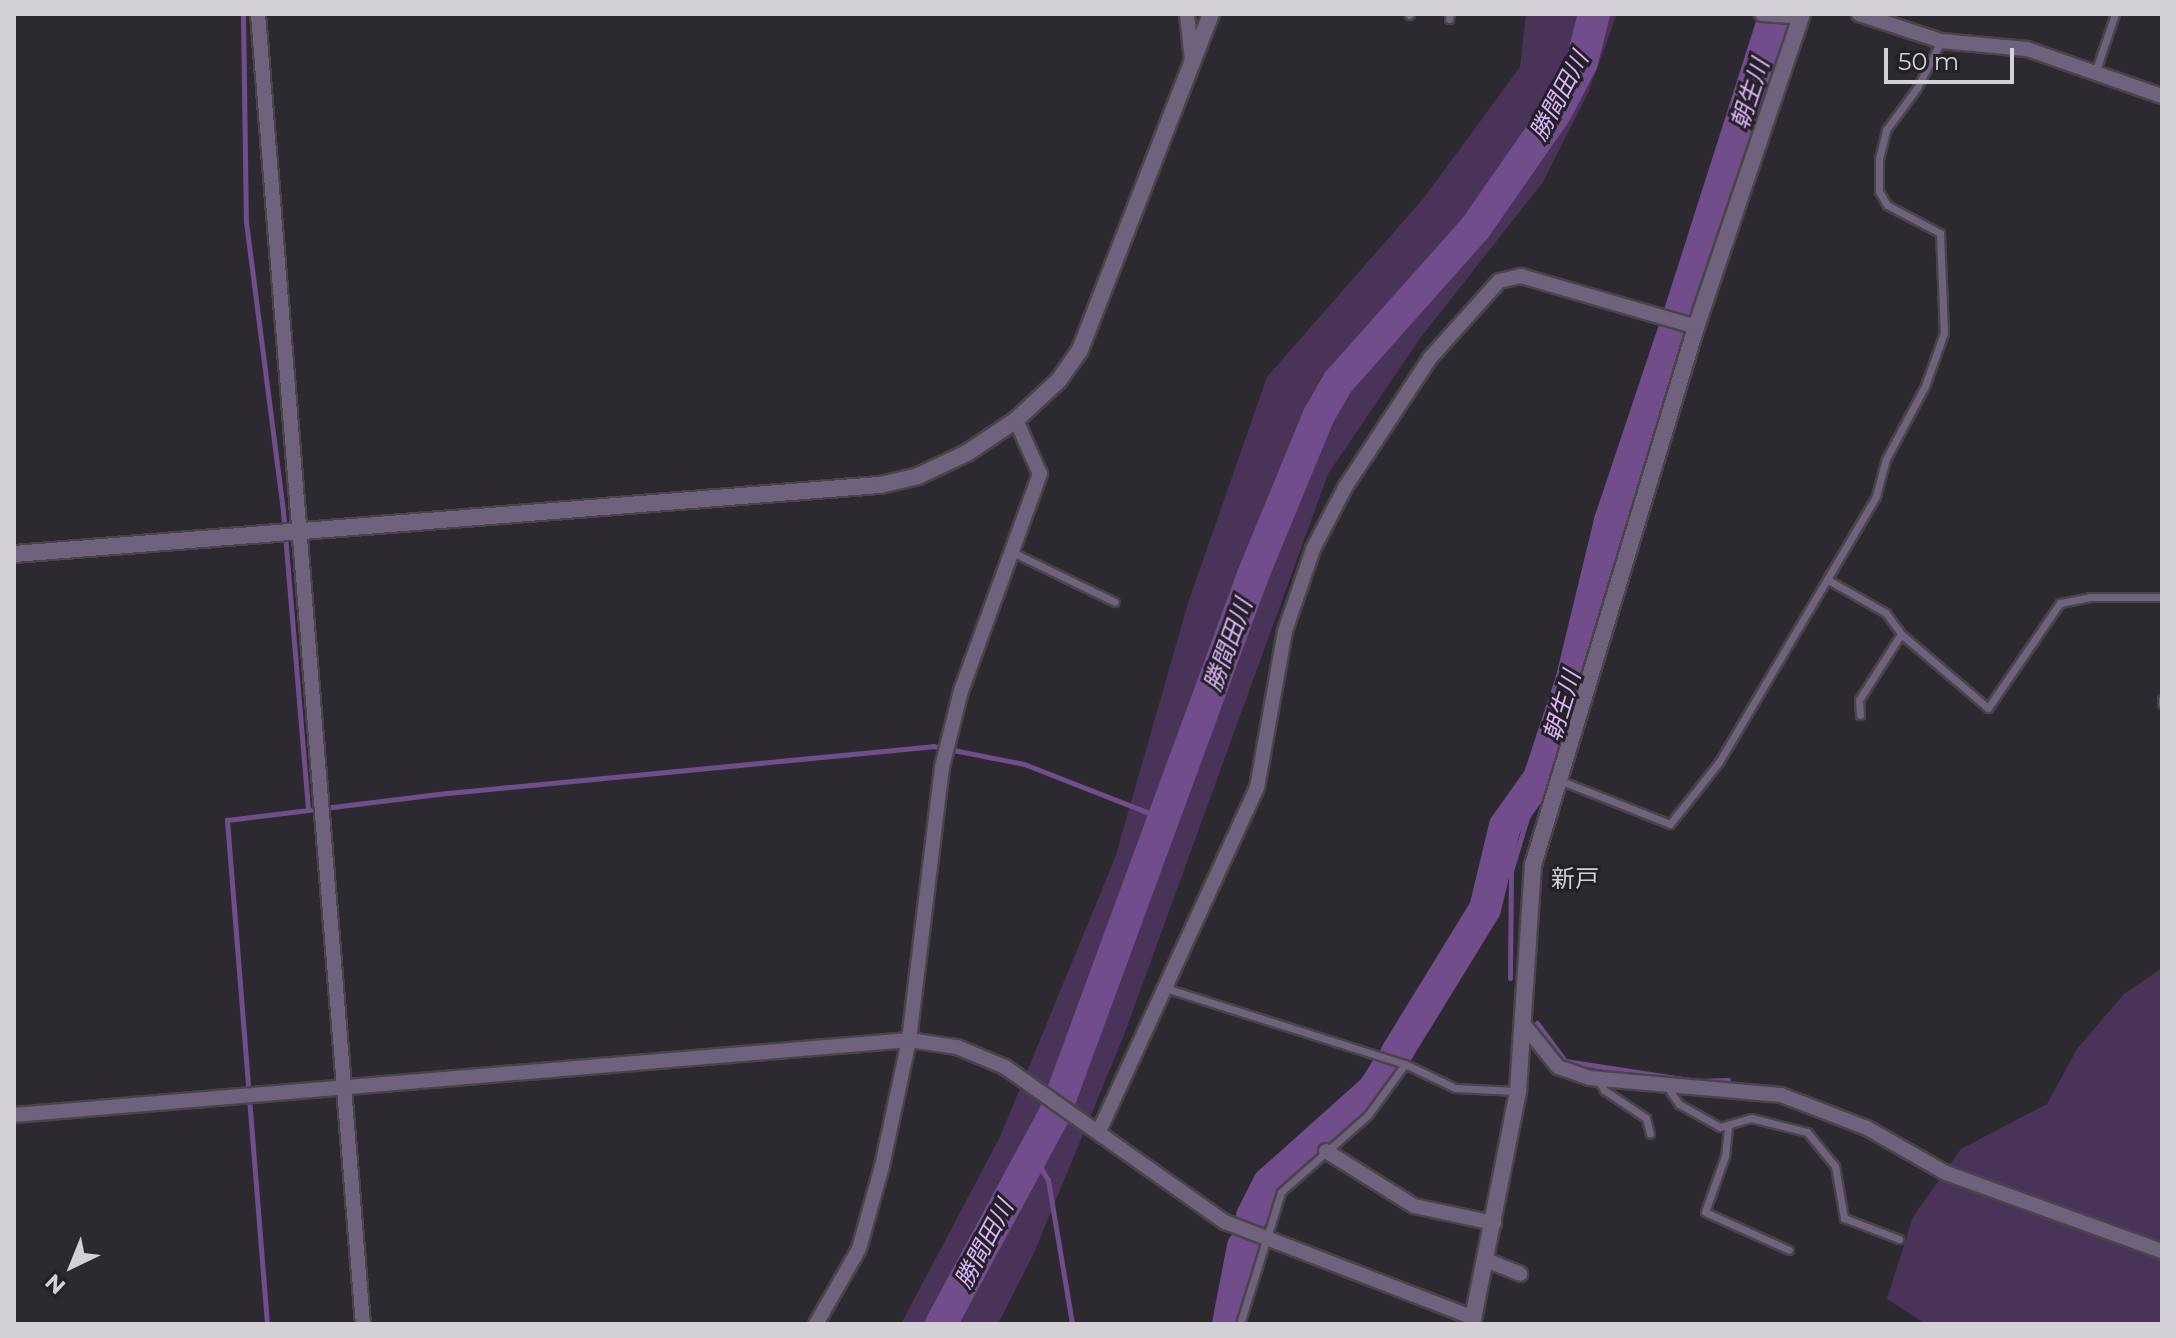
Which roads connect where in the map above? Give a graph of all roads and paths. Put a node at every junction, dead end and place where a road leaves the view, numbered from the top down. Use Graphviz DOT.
graph roads {
  1 [pos="258,14"];
  2 [pos="1187,14"];
  3 [pos="1211,14"];
  4 [pos="1762,14"];
  5 [pos="1859,14"];
  6 [pos="2115,14"];
  7 [pos="1776,15"];
  8 [pos="1801,15"];
  9 [pos="1941,41"];
  10 [pos="1193,64"];
  11 [pos="2094,76"];
  12 [pos="2162,96"];
  13 [pos="1696,327"];
  14 [pos="1016,420"];
  15 [pos="298,533"];
  16 [pos="1009,551"];
  17 [pos="14,554"];
  18 [pos="1830,581"];
  19 [pos="2162,597"];
  20 [pos="1115,602"];
  21 [pos="1901,634"];
  22 [pos="1860,715"];
  23 [pos="1559,780"];
  24 [pos="1165,988"];
  25 [pos="1524,1025"];
  26 [pos="909,1040"];
  27 [pos="1405,1064"];
  28 [pos="1597,1078"];
  29 [pos="1665,1084"];
  30 [pos="341,1086"];
  31 [pos="1518,1091"];
  32 [pos="14,1115"];
  33 [pos="1728,1128"];
  34 [pos="1100,1129"];
  35 [pos="1650,1134"];
  36 [pos="1326,1151"];
  37 [pos="1494,1223"];
  38 [pos="1265,1238"];
  39 [pos="1899,1239"];
  40 [pos="1789,1250"];
  41 [pos="2162,1251"];
  42 [pos="1486,1260"];
  43 [pos="1520,1274"];
  44 [pos="1472,1320"];
  45 [pos="363,1324"];
  46 [pos="816,1324"];
  47 [pos="1240,1324"];
  1 -- 15 [label="street"];
  2 -- 10 [label="street"];
  3 -- 10 [label="street"];
  4 -- 7 [label="street"];
  5 -- 9 [label="street"];
  6 -- 11 [label="lane"];
  7 -- 8 [label="street"];
  8 -- 13 [label="street"];
  9 -- 11 [label="street"];
  9 -- 18 [label="lane"];
  10 -- 14 [label="street"];
  11 -- 12 [label="street"];
  13 -- 23 [label="street"];
  13 -- 24 [label="street"];
  14 -- 15 [label="street"];
  14 -- 16 [label="street"];
  15 -- 17 [label="street"];
  15 -- 30 [label="street"];
  16 -- 20 [label="lane"];
  16 -- 26 [label="street"];
  18 -- 21 [label="lane"];
  18 -- 23 [label="lane"];
  19 -- 21 [label="lane"];
  21 -- 22 [label="lane"];
  23 -- 25 [label="street"];
  24 -- 27 [label="lane"];
  24 -- 34 [label="street"];
  25 -- 28 [label="street"];
  25 -- 31 [label="street"];
  26 -- 30 [label="street"];
  26 -- 34 [label="street"];
  26 -- 46 [label="street"];
  27 -- 31 [label="lane"];
  27 -- 36 [label="lane"];
  28 -- 29 [label="street"];
  28 -- 35 [label="lane"];
  29 -- 33 [label="lane"];
  29 -- 41 [label="street"];
  30 -- 32 [label="street"];
  30 -- 45 [label="street"];
  31 -- 37 [label="street"];
  33 -- 39 [label="lane"];
  33 -- 40 [label="lane"];
  34 -- 38 [label="street"];
  36 -- 37 [label="street"];
  36 -- 38 [label="lane"];
  37 -- 42 [label="street"];
  38 -- 44 [label="street"];
  38 -- 47 [label="lane"];
  42 -- 43 [label="street"];
  42 -- 44 [label="street"];
}
